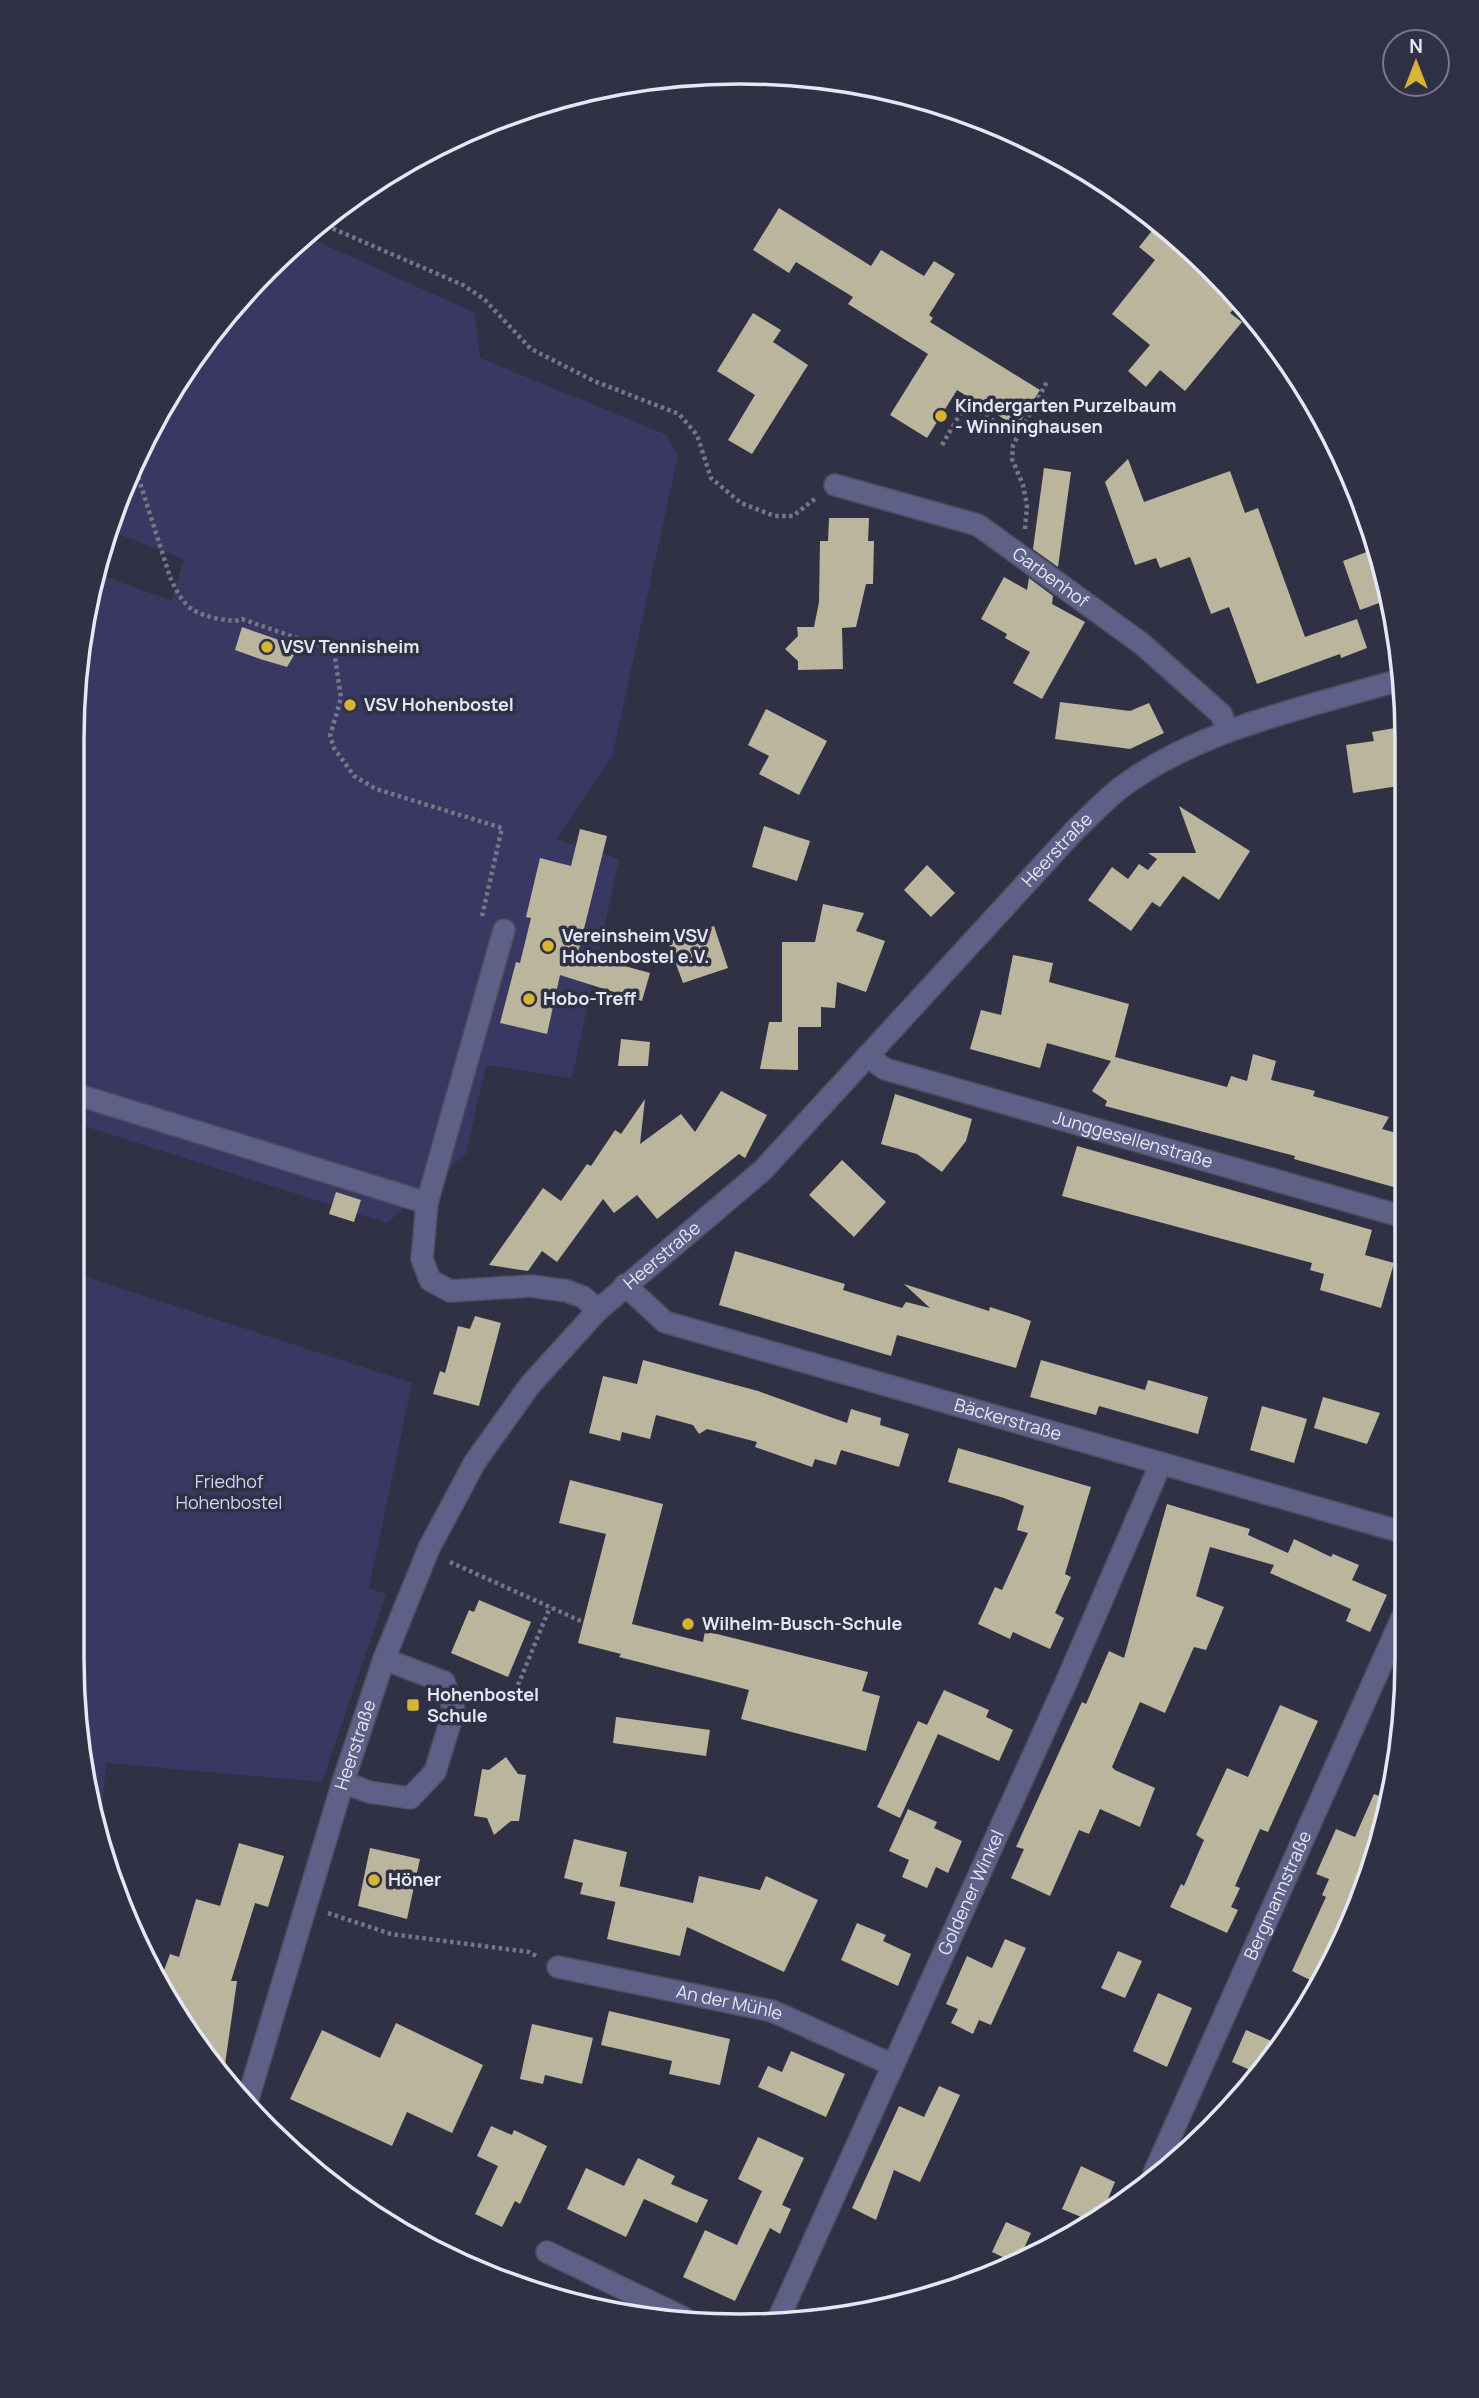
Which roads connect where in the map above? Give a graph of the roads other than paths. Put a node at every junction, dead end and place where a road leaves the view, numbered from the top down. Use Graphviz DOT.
graph roads {
  1 [pos="835,485"];
  2 [pos="1392,682"];
  3 [pos="1228,731"];
  4 [pos="505,930"];
  5 [pos="867,1056"];
  6 [pos="84,1097"];
  7 [pos="427,1203"];
  8 [pos="1395,1214"];
  9 [pos="625,1285"];
  10 [pos="598,1310"];
  11 [pos="1161,1463"];
  12 [pos="1395,1530"];
  13 [pos="1395,1634"];
  14 [pos="384,1660"];
  15 [pos="343,1783"];
  16 [pos="558,1966"];
  17 [pos="893,2065"];
  18 [pos="250,2094"];
  19 [pos="1159,2162"];
  20 [pos="547,2252"];
  21 [pos="666,2309"];
  22 [pos="781,2313"];
  1 -- 3 [label="street, Garbenhof"];
  2 -- 3 [label="street, Heerstraße"];
  3 -- 5 [label="street, Heerstraße"];
  4 -- 7 [label="street"];
  5 -- 8 [label="street, Junggesellenstraße"];
  5 -- 9 [label="street, Heerstraße"];
  6 -- 7 [label="street"];
  7 -- 10 [label="street"];
  9 -- 10 [label="street, Heerstraße"];
  9 -- 11 [label="street, Bäckerstraße"];
  10 -- 14 [label="street, Heerstraße"];
  11 -- 12 [label="street, Bäckerstraße"];
  11 -- 17 [label="street, Goldener Winkel"];
  13 -- 19 [label="street, Bergmannstraße"];
  14 -- 15 [label="street, Heerstraße"];
  14 -- 15 [label="street"];
  15 -- 18 [label="street, Heerstraße"];
  16 -- 17 [label="street, An der Mühle"];
  17 -- 22 [label="street, Goldener Winkel"];
  20 -- 21 [label="street"];
}
